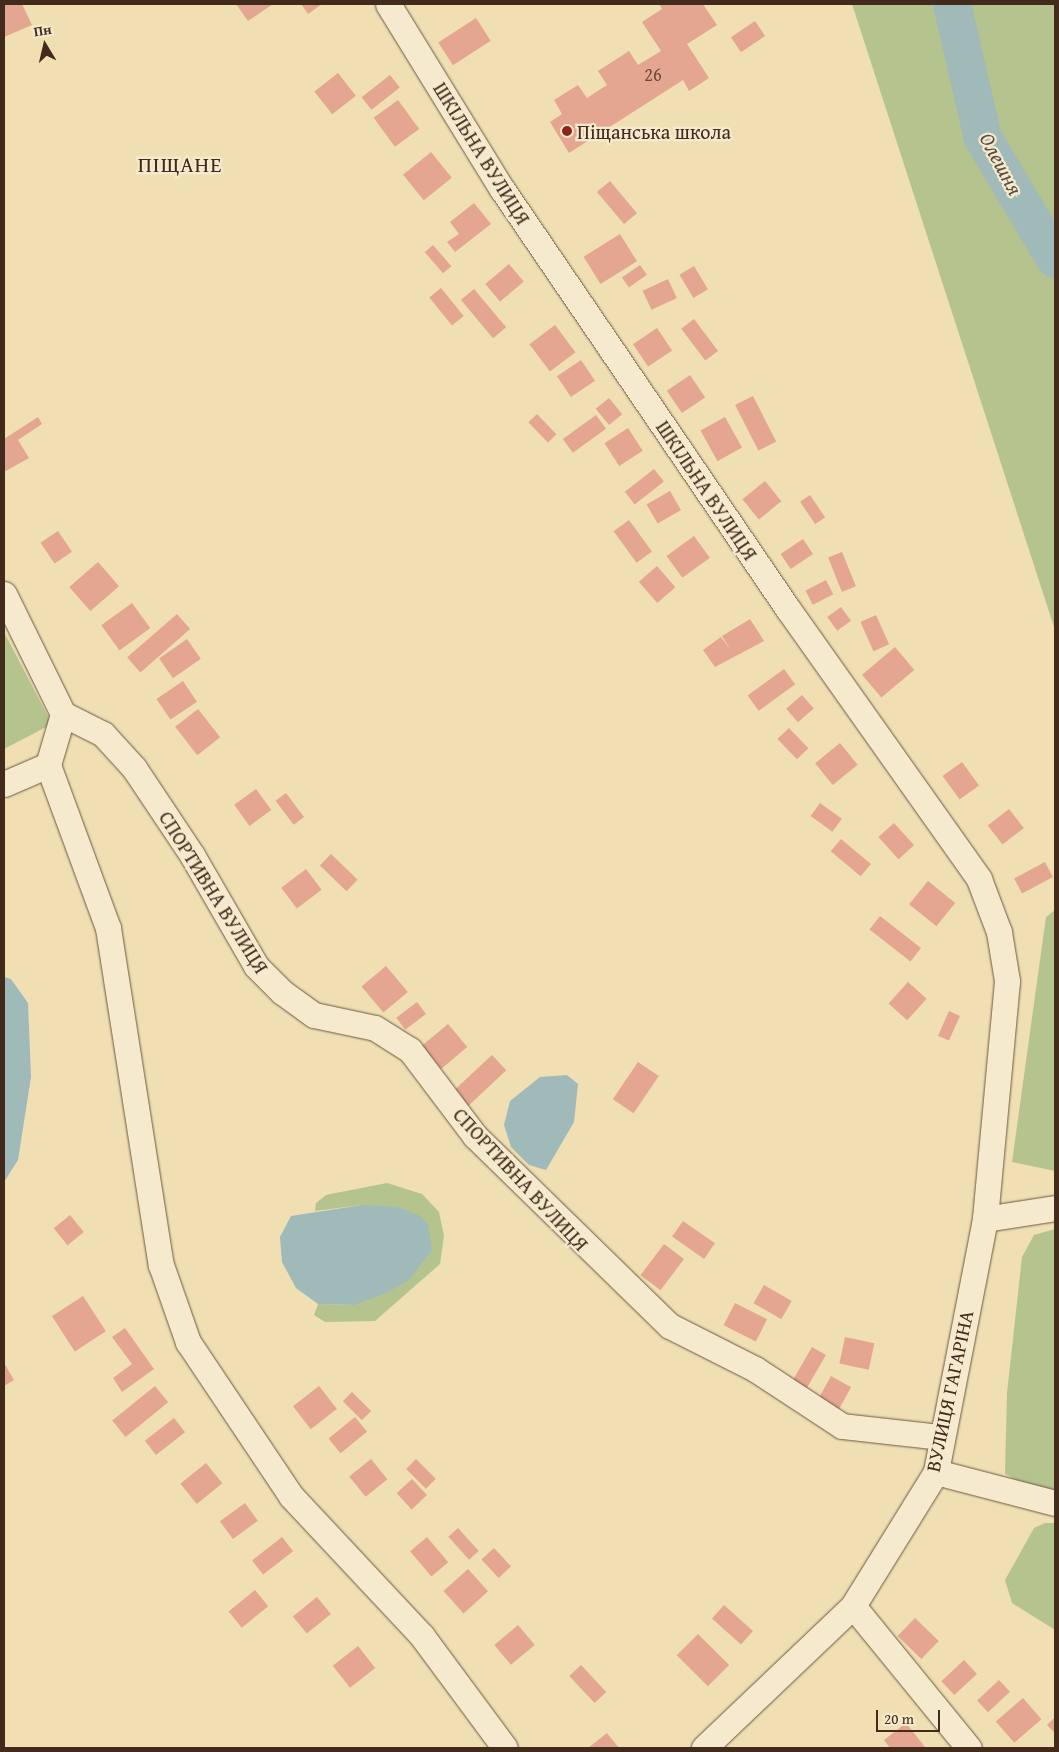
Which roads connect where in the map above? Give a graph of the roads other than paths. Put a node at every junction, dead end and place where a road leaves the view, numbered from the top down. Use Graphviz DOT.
graph roads {
  1 [pos="388,4"];
  2 [pos="4,594"];
  3 [pos="63,714"];
  4 [pos="48,765"];
  5 [pos="4,784"];
  6 [pos="1007,981"];
  7 [pos="1055,1208"];
  8 [pos="985,1219"];
  9 [pos="940,1437"];
  10 [pos="936,1472"];
  11 [pos="1055,1503"];
  12 [pos="853,1606"];
  13 [pos="506,1748"];
  14 [pos="704,1748"];
  15 [pos="969,1748"];
  1 -- 6 [label="street, ШКІЛЬНА ВУЛИЦЯ"];
  2 -- 3 [label="street"];
  3 -- 4 [label="street"];
  3 -- 9 [label="street, СПОРТИВНА ВУЛИЦЯ"];
  4 -- 5 [label="street"];
  4 -- 13 [label="street"];
  6 -- 8 [label="street, ВУЛИЦЯ ГАГАРІНА"];
  7 -- 8 [label="street"];
  8 -- 9 [label="street, ВУЛИЦЯ ГАГАРІНА"];
  9 -- 10 [label="street, ВУЛИЦЯ ГАГАРІНА"];
  10 -- 11 [label="street"];
  10 -- 12 [label="street, ВУЛИЦЯ ГАГАРІНА"];
  12 -- 14 [label="street, ВУЛИЦЯ ГАГАРІНА"];
  12 -- 15 [label="street"];
}
